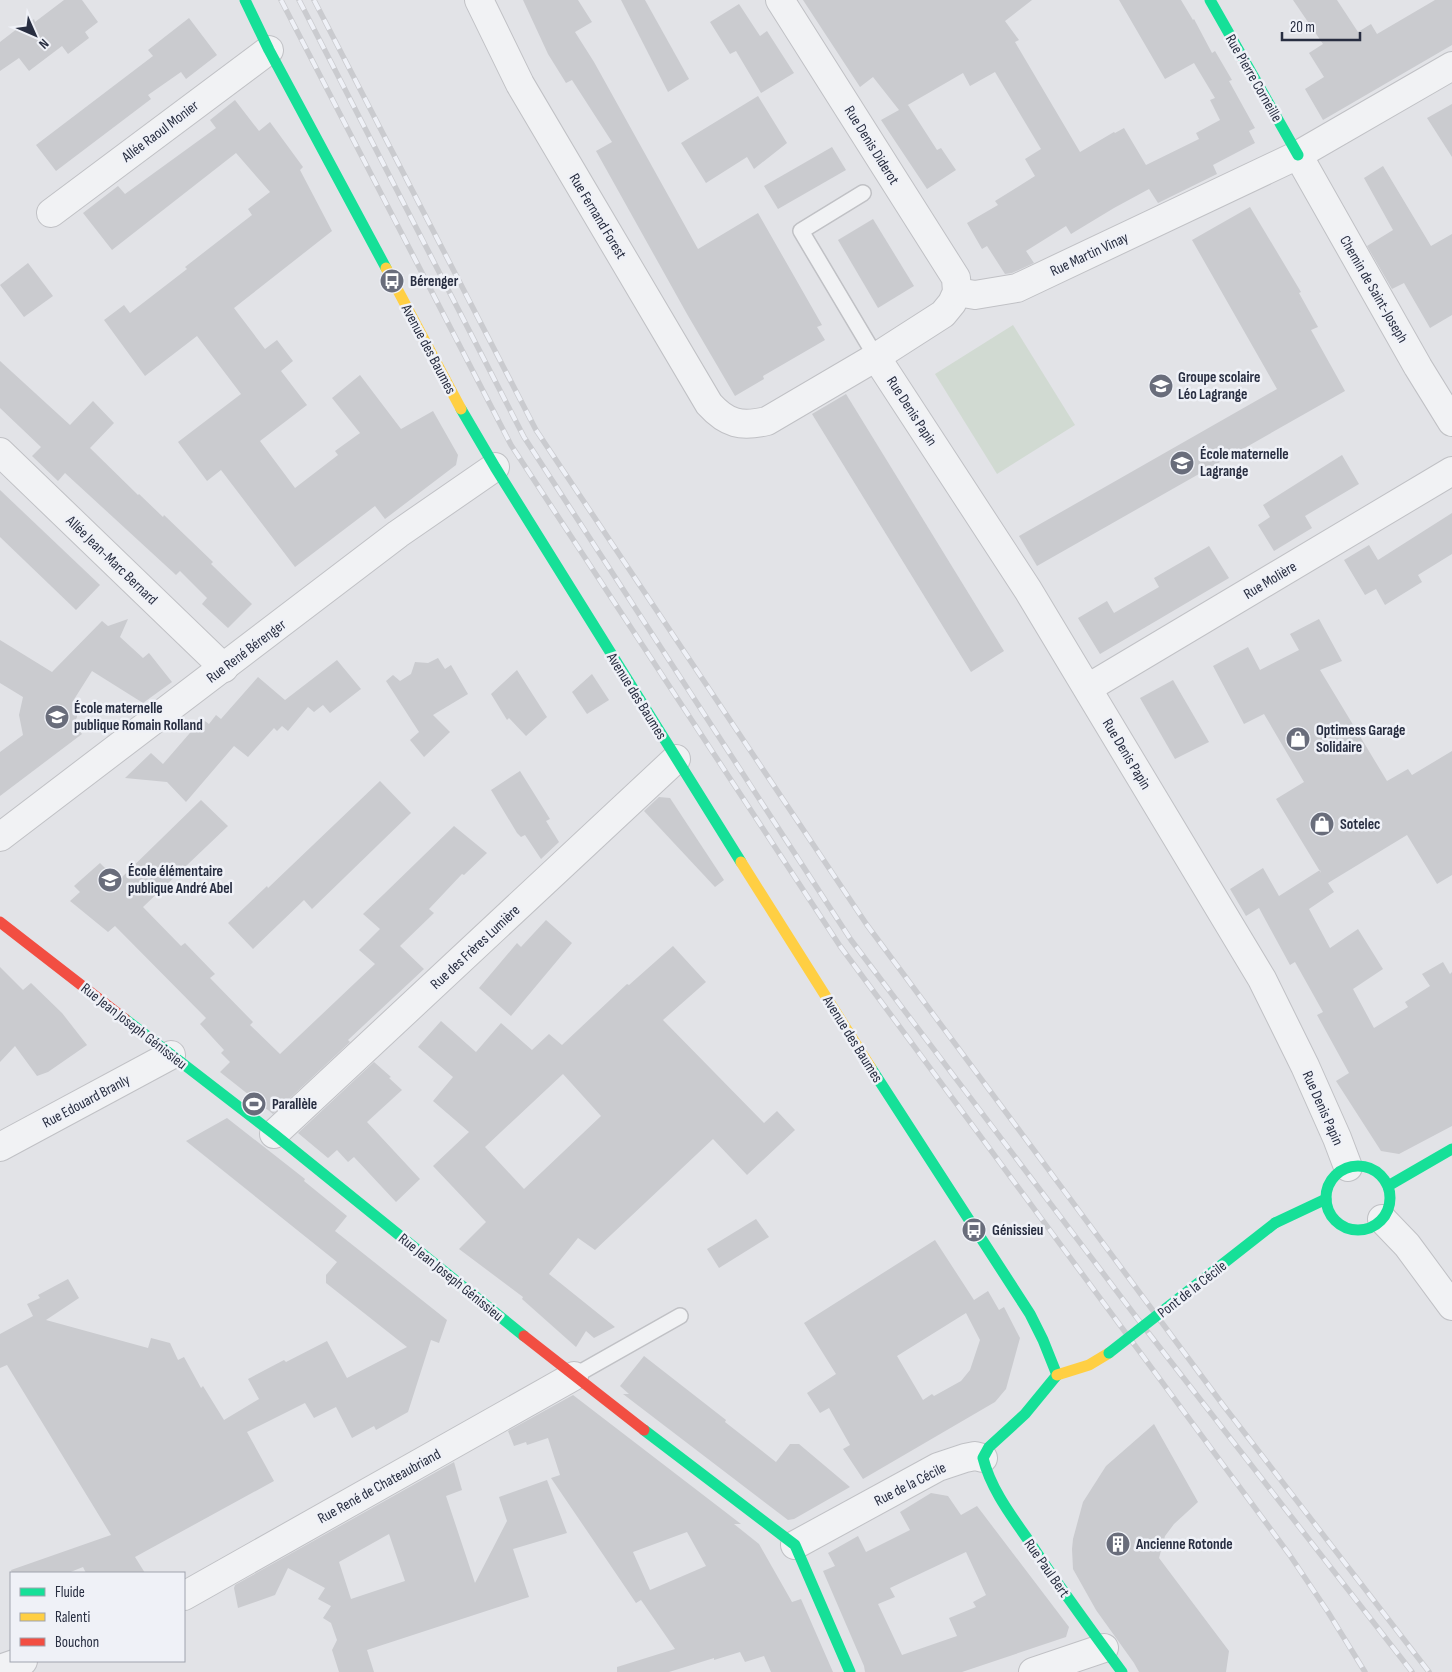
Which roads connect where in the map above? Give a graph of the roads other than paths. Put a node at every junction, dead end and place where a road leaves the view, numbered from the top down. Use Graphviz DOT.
graph roads {
  1 [pos="245,0"];
  2 [pos="478,0"];
  3 [pos="780,0"];
  4 [pos="1210,0"];
  5 [pos="269,50"];
  6 [pos="1452,66"];
  7 [pos="1298,155"];
  8 [pos="863,193"];
  9 [pos="51,213"];
  10 [pos="957,292"];
  11 [pos="876,357"];
  12 [pos="1452,422"];
  13 [pos="0,452"];
  14 [pos="494,467"];
  15 [pos="1452,472"];
  16 [pos="224,668"];
  17 [pos="1088,688"];
  18 [pos="676,759"];
  19 [pos="0,837"];
  20 [pos="0,922"];
  21 [pos="172,1055"];
  22 [pos="274,1134"];
  23 [pos="0,1147"];
  24 [pos="1452,1149"];
  25 [pos="1348,1167"];
  26 [pos="1388,1186"];
  27 [pos="1326,1199"];
  28 [pos="1382,1219"];
  29 [pos="1452,1306"];
  30 [pos="680,1316"];
  31 [pos="574,1376"];
  32 [pos="1057,1376"];
  33 [pos="983,1458"];
  34 [pos="795,1546"];
  35 [pos="185,1595"];
  36 [pos="1104,1648"];
  37 [pos="20,1662"];
  38 [pos="0,1669"];
  39 [pos="850,1672"];
  40 [pos="1033,1672"];
  41 [pos="1122,1672"];
  1 -- 5 [label="street, Avenue des Baumes"];
  2 -- 11 [label="street, Rue Fernand Forest"];
  3 -- 10 [label="street, Rue Denis Diderot"];
  4 -- 7 [label="street, Rue Pierre Corneille"];
  5 -- 9 [label="street, Allée Raoul Monier"];
  5 -- 14 [label="street, Avenue des Baumes"];
  6 -- 7 [label="street, Rue Martin Vinay"];
  7 -- 10 [label="street, Rue Martin Vinay"];
  7 -- 12 [label="street, Chemin de Saint-Joseph"];
  8 -- 11 [label="lane"];
  10 -- 11 [label="street"];
  11 -- 17 [label="street, Rue Denis Papin"];
  13 -- 16 [label="street, Allée Jean-Marc Bernard"];
  14 -- 16 [label="street, Rue René Bérenger"];
  14 -- 18 [label="street, Avenue des Baumes"];
  15 -- 17 [label="street, Rue Molière"];
  16 -- 19 [label="street, Rue René Bérenger"];
  17 -- 25 [label="street, Rue Denis Papin"];
  18 -- 22 [label="street, Rue des Frères Lumière"];
  18 -- 32 [label="street, Avenue des Baumes"];
  20 -- 21 [label="street, Rue Jean Joseph Génissieu"];
  21 -- 22 [label="street, Rue Jean Joseph Génissieu"];
  21 -- 23 [label="street, Rue Edouard Branly"];
  22 -- 31 [label="street, Rue Jean Joseph Génissieu"];
  24 -- 26 [label="street"];
  25 -- 26 [label="street"];
  25 -- 27 [label="street"];
  26 -- 28 [label="street"];
  27 -- 28 [label="street"];
  27 -- 32 [label="street, Pont de la Cécile, bridge"];
  28 -- 29 [label="street"];
  30 -- 31 [label="lane"];
  31 -- 34 [label="street, Rue Jean Joseph Génissieu"];
  31 -- 35 [label="street, Rue René de Chateaubriand"];
  32 -- 33 [label="street"];
  33 -- 34 [label="street, Rue de la Cécile"];
  33 -- 36 [label="street, Rue Paul Bert"];
  34 -- 39 [label="street, Rue Jean Joseph Génissieu"];
  36 -- 40 [label="street"];
  36 -- 41 [label="street, Rue Paul Bert"];
  37 -- 38 [label="street"];
}
